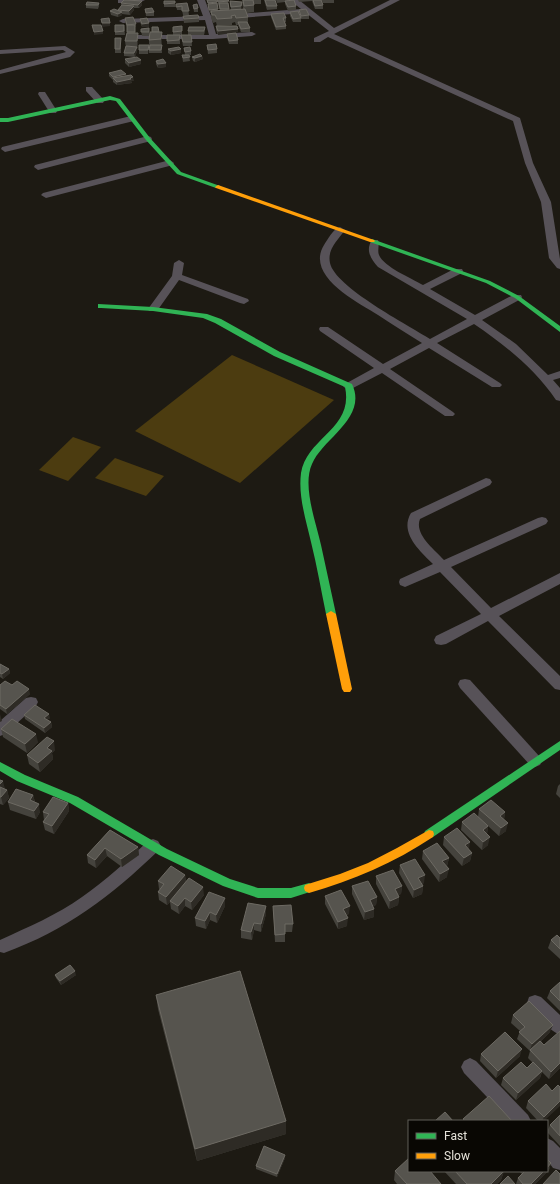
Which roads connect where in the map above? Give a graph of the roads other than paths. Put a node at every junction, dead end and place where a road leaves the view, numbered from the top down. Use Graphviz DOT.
graph roads {
  1 [pos="141,0"];
  2 [pos="201,0"];
  3 [pos="294,0"];
  4 [pos="396,0"];
  5 [pos="121,1"];
  6 [pos="307,12"];
  7 [pos="208,18"];
  8 [pos="123,21"];
  9 [pos="330,32"];
  10 [pos="252,34"];
  11 [pos="136,37"];
  12 [pos="213,37"];
  13 [pos="316,40"];
  14 [pos="0,52"];
  15 [pos="0,72"];
  16 [pos="89,89"];
  17 [pos="42,94"];
  18 [pos="100,101"];
  19 [pos="53,111"];
  20 [pos="1,118"];
  21 [pos="131,118"];
  22 [pos="148,139"];
  23 [pos="5,149"];
  24 [pos="170,163"];
  25 [pos="38,167"];
  26 [pos="46,195"];
  27 [pos="340,230"];
  28 [pos="375,242"];
  29 [pos="180,264"];
  30 [pos="560,266"];
  31 [pos="458,271"];
  32 [pos="177,276"];
  33 [pos="422,289"];
  34 [pos="517,297"];
  35 [pos="244,301"];
  36 [pos="101,306"];
  37 [pos="153,309"];
  38 [pos="474,320"];
  39 [pos="324,329"];
  40 [pos="560,330"];
  41 [pos="429,343"];
  42 [pos="381,368"];
  43 [pos="560,374"];
  44 [pos="546,379"];
  45 [pos="496,385"];
  46 [pos="349,386"];
  47 [pos="560,398"];
  48 [pos="448,414"];
  49 [pos="486,482"];
  50 [pos="542,521"];
  51 [pos="443,565"];
  52 [pos="560,578"];
  53 [pos="405,582"];
  54 [pos="489,614"];
  55 [pos="441,640"];
  56 [pos="465,684"];
  57 [pos="560,685"];
  58 [pos="347,689"];
  59 [pos="31,702"];
  60 [pos="0,730"];
  61 [pos="560,744"];
  62 [pos="534,761"];
  63 [pos="0,766"];
  64 [pos="153,846"];
  65 [pos="4,946"];
  66 [pos="535,1003"];
  67 [pos="560,1027"];
  68 [pos="470,1067"];
  69 [pos="521,1120"];
  70 [pos="548,1148"];
  71 [pos="560,1161"];
  1 -- 5 [label="street"];
  2 -- 7 [label="street"];
  3 -- 6 [label="street"];
  4 -- 9 [label="street"];
  6 -- 7 [label="street"];
  6 -- 9 [label="street"];
  7 -- 8 [label="street"];
  7 -- 12 [label="street"];
  9 -- 13 [label="street"];
  9 -- 30 [label="street"];
  10 -- 12 [label="street"];
  11 -- 12 [label="street"];
  14 -- 15 [label="street"];
  16 -- 18 [label="street"];
  17 -- 19 [label="street"];
  18 -- 19 [label="street"];
  18 -- 21 [label="street"];
  19 -- 20 [label="street"];
  21 -- 22 [label="street"];
  21 -- 23 [label="street"];
  22 -- 24 [label="street"];
  22 -- 25 [label="street"];
  24 -- 26 [label="street"];
  24 -- 27 [label="street"];
  27 -- 28 [label="street"];
  27 -- 41 [label="street"];
  28 -- 31 [label="street"];
  28 -- 33 [label="street"];
  29 -- 32 [label="street"];
  31 -- 33 [label="street"];
  31 -- 34 [label="street"];
  32 -- 35 [label="street"];
  32 -- 37 [label="street"];
  33 -- 38 [label="street"];
  34 -- 38 [label="street"];
  34 -- 40 [label="street"];
  36 -- 37 [label="street"];
  37 -- 46 [label="street"];
  38 -- 41 [label="street"];
  38 -- 44 [label="street"];
  39 -- 42 [label="street"];
  41 -- 42 [label="street"];
  41 -- 45 [label="street"];
  42 -- 46 [label="street"];
  42 -- 48 [label="street"];
  43 -- 44 [label="street"];
  44 -- 47 [label="street"];
  46 -- 58 [label="street"];
  49 -- 51 [label="street"];
  50 -- 51 [label="street"];
  51 -- 53 [label="street"];
  51 -- 54 [label="street"];
  52 -- 54 [label="street"];
  54 -- 55 [label="street"];
  54 -- 57 [label="street"];
  56 -- 62 [label="street"];
  59 -- 60 [label="street"];
  61 -- 62 [label="street"];
  62 -- 64 [label="street"];
  63 -- 64 [label="street"];
  64 -- 65 [label="street"];
  66 -- 67 [label="street"];
  68 -- 69 [label="street"];
  70 -- 71 [label="street"];
}
